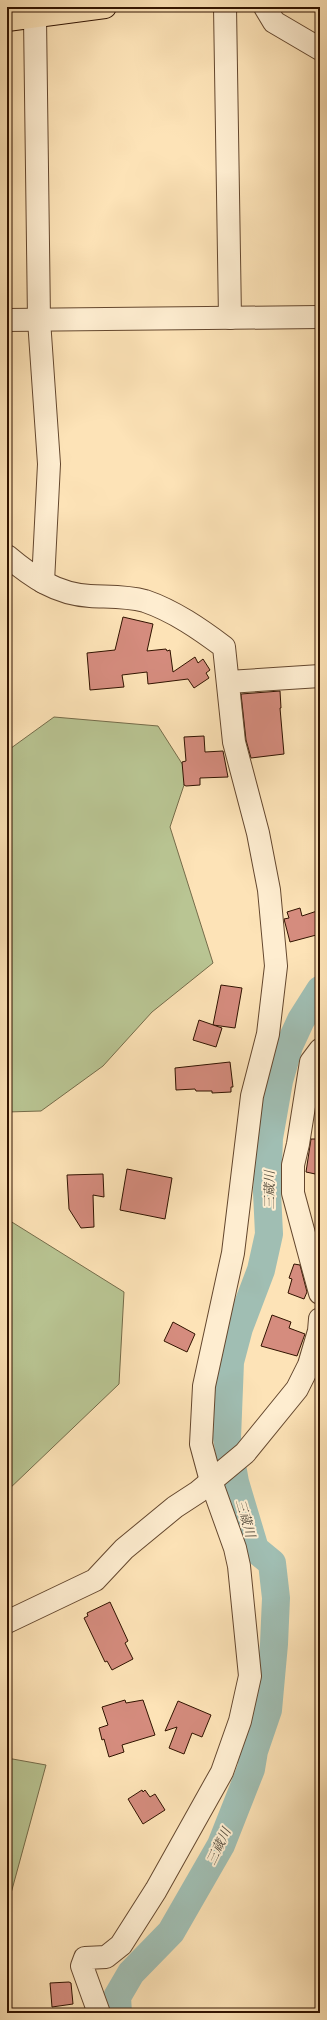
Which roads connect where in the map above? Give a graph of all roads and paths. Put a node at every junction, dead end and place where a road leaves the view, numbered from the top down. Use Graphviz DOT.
graph roads {
  1 [pos="105,7"];
  2 [pos="225,7"];
  3 [pos="265,7"];
  4 [pos="35,18"];
  5 [pos="7,20"];
  6 [pos="320,49"];
  7 [pos="320,317"];
  8 [pos="230,318"];
  9 [pos="7,320"];
  10 [pos="39,320"];
  11 [pos="7,556"];
  12 [pos="43,582"];
  13 [pos="320,676"];
  14 [pos="228,682"];
  15 [pos="320,1050"];
  16 [pos="320,1293"];
  17 [pos="320,1319"];
  18 [pos="210,1481"];
  19 [pos="7,1622"];
  20 [pos="99,2013"];
  1 -- 4 [label="main road"];
  2 -- 8 [label="street"];
  3 -- 6 [label="street"];
  4 -- 5 [label="main road"];
  4 -- 10 [label="street"];
  7 -- 8 [label="street"];
  8 -- 10 [label="street"];
  9 -- 10 [label="street"];
  10 -- 12 [label="street"];
  11 -- 12 [label="street"];
  12 -- 14 [label="street"];
  13 -- 14 [label="street"];
  14 -- 18 [label="street"];
  15 -- 16 [label="street"];
  17 -- 18 [label="street"];
  18 -- 19 [label="street"];
  18 -- 20 [label="street"];
}
